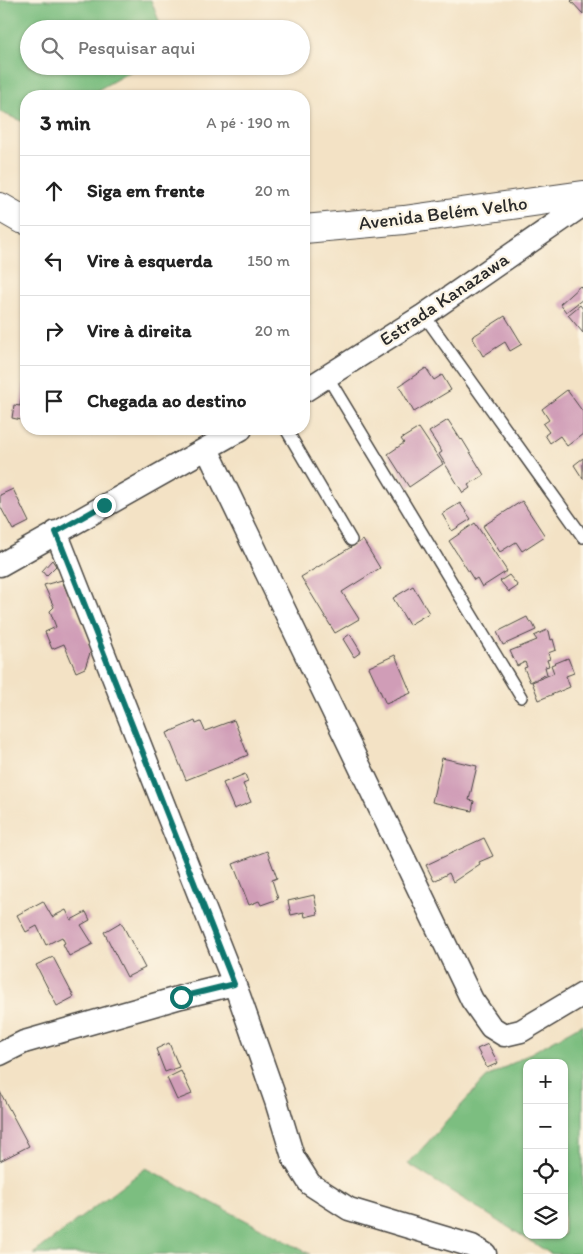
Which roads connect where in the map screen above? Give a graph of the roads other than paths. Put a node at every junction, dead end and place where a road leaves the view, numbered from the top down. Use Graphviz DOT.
graph roads {
  1 [pos="583,195"];
  2 [pos="583,205"];
  3 [pos="0,207"];
  4 [pos="20,218"];
  5 [pos="310,228"];
  6 [pos="424,315"];
  7 [pos="327,376"];
  8 [pos="310,387"];
  9 [pos="230,435"];
  10 [pos="290,435"];
  11 [pos="206,449"];
  12 [pos="56,532"];
  13 [pos="583,537"];
  14 [pos="351,540"];
  15 [pos="0,565"];
  16 [pos="521,697"];
  17 [pos="234,984"];
  18 [pos="583,994"];
  19 [pos="0,1054"];
  20 [pos="485,1254"];
  1 -- 5 [label="main road, Avenida Belém Velho"];
  2 -- 6 [label="street, Estrada Kanazawa"];
  3 -- 4 [label="main road"];
  6 -- 7 [label="street, Estrada Kanazawa"];
  6 -- 13 [label="lane"];
  7 -- 8 [label="street, Estrada Kanazawa"];
  7 -- 16 [label="lane"];
  9 -- 11 [label="street"];
  10 -- 14 [label="lane"];
  11 -- 12 [label="street"];
  11 -- 18 [label="street"];
  12 -- 15 [label="street"];
  12 -- 17 [label="street"];
  17 -- 19 [label="street"];
  17 -- 20 [label="street"];
}
